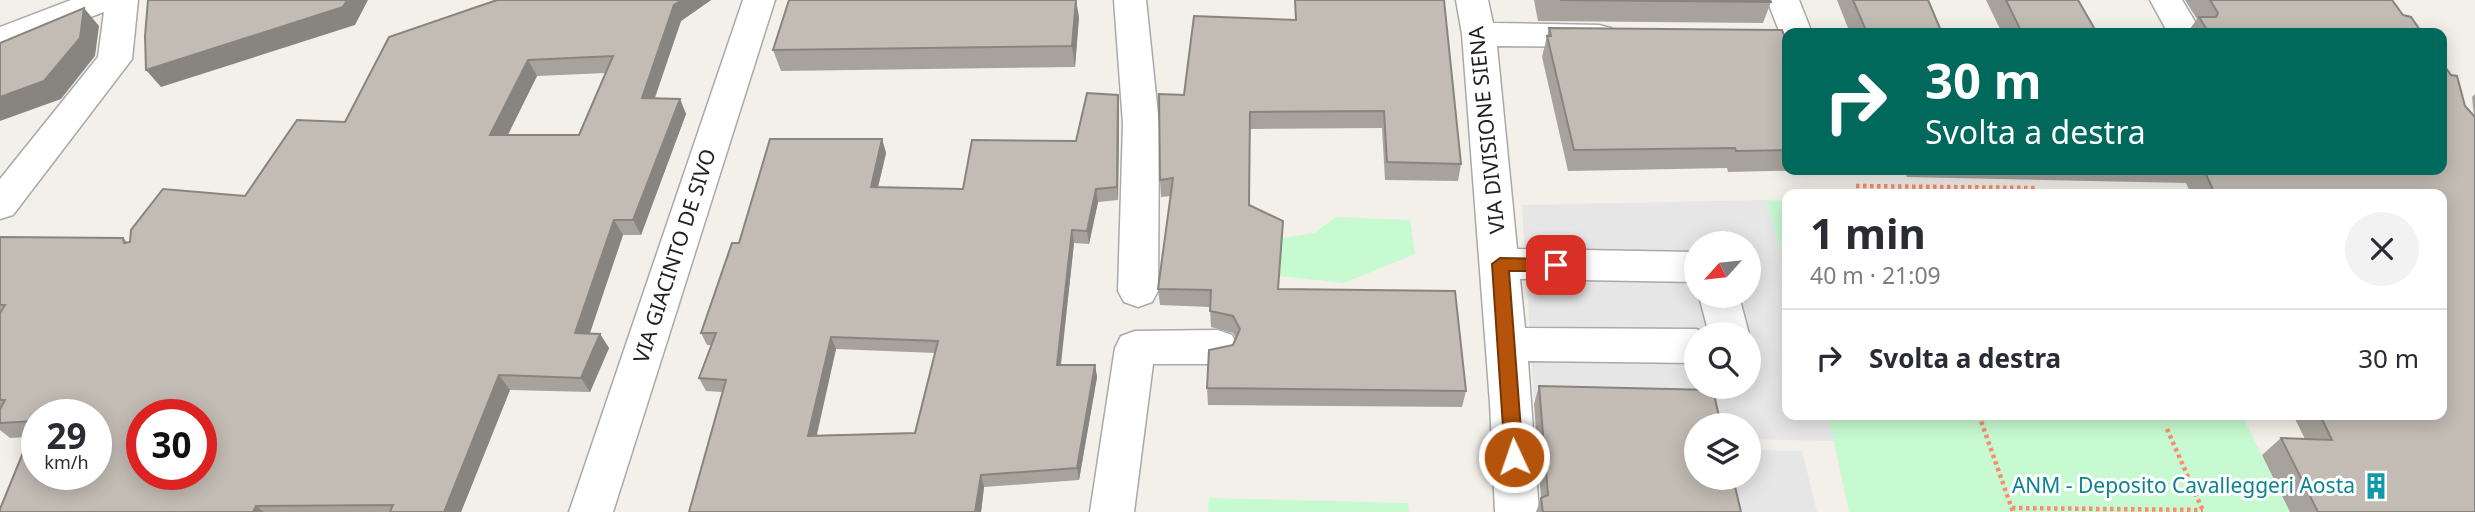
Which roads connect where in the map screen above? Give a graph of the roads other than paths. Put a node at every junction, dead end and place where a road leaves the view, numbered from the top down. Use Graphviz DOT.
graph roads {
  1 [pos="103,0"];
  2 [pos="121,0"];
  3 [pos="759,0"];
  4 [pos="1130,0"];
  5 [pos="1783,0"];
  6 [pos="2166,0"];
  7 [pos="1476,17"];
  8 [pos="1793,28"];
  9 [pos="2182,28"];
  10 [pos="1633,36"];
  11 [pos="0,40"];
  12 [pos="0,205"];
  13 [pos="1500,264"];
  14 [pos="1684,267"];
  15 [pos="1138,291"];
  16 [pos="1507,344"];
  17 [pos="1684,346"];
  18 [pos="1218,348"];
  19 [pos="591,512"];
  20 [pos="1112,512"];
  21 [pos="1517,512"];
  1 -- 11 [label="street"];
  2 -- 12 [label="street"];
  3 -- 19 [label="street, VIA GIACINTO DE SIVO"];
  4 -- 15 [label="street"];
  5 -- 8 [label="street"];
  6 -- 9 [label="street"];
  7 -- 10 [label="street"];
  7 -- 13 [label="street, VIA DIVISIONE SIENA"];
  13 -- 14 [label="street"];
  13 -- 16 [label="street, VIA DIVISIONE SIENA"];
  16 -- 17 [label="street"];
  16 -- 21 [label="street, VIA DIVISIONE SIENA"];
  18 -- 20 [label="street"];
}
